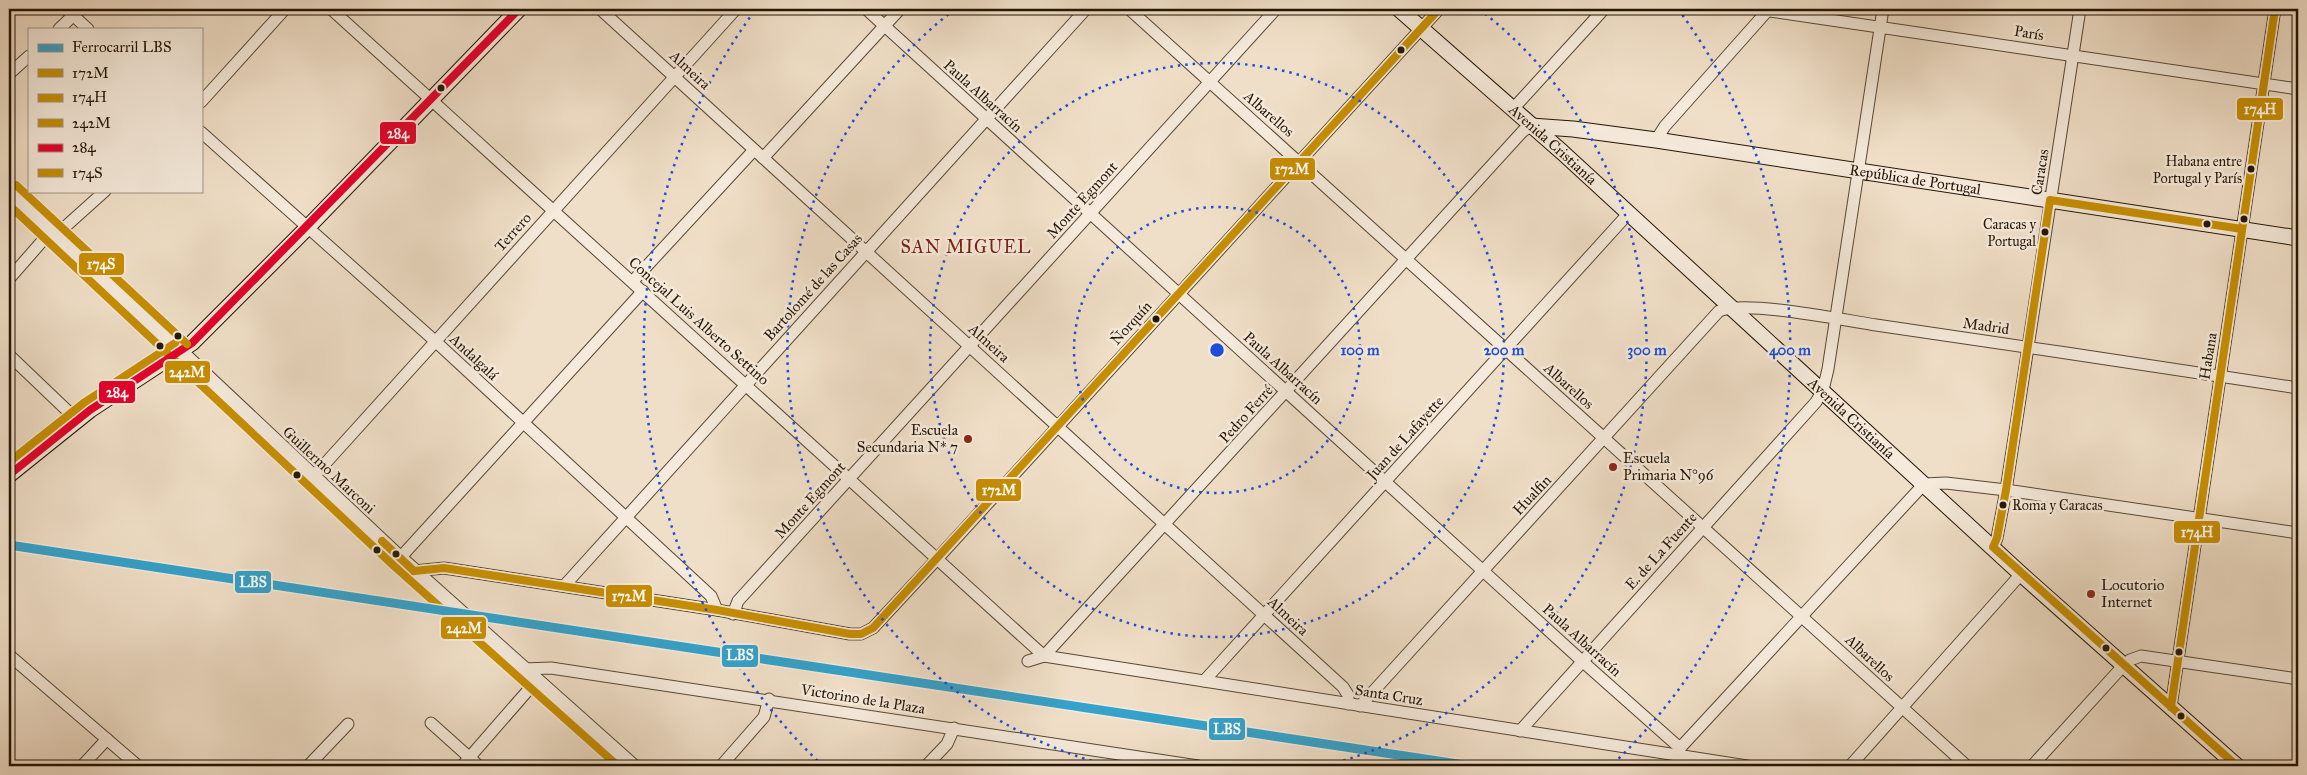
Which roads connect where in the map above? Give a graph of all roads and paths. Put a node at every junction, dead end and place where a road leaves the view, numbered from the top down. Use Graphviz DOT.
graph roads {
  1 [pos="285,9"];
  2 [pos="331,9"];
  3 [pos="519,9"];
  4 [pos="600,9"];
  5 [pos="736,9"];
  6 [pos="866,9"];
  7 [pos="900,9"];
  8 [pos="1086,9"];
  9 [pos="1129,9"];
  10 [pos="1276,9"];
  11 [pos="1399,9"];
  12 [pos="1440,9"];
  13 [pos="1604,9"];
  14 [pos="1764,9"];
  15 [pos="1883,9"];
  16 [pos="2080,9"];
  17 [pos="2275,9"];
  18 [pos="73,11"];
  19 [pos="884,26"];
  20 [pos="1880,26"];
  21 [pos="60,28"];
  22 [pos="87,28"];
  23 [pos="1421,28"];
  24 [pos="2073,55"];
  25 [pos="28,57"];
  26 [pos="9,74"];
  27 [pos="676,77"];
  28 [pos="1209,82"];
  29 [pos="2264,84"];
  30 [pos="2298,89"];
  31 [pos="431,98"];
  32 [pos="202,101"];
  33 [pos="1512,110"];
  34 [pos="986,119"];
  35 [pos="1531,126"];
  36 [pos="202,133"];
  37 [pos="1656,140"];
  38 [pos="759,154"];
  39 [pos="1300,160"];
  40 [pos="1858,171"];
  41 [pos="9,192"];
  42 [pos="104,192"];
  43 [pos="2050,200"];
  44 [pos="553,210"];
  45 [pos="1089,214"];
  46 [pos="1628,214"];
  47 [pos="307,228"];
  48 [pos="2242,229"];
  49 [pos="54,233"];
  50 [pos="2298,238"];
  51 [pos="865,251"];
  52 [pos="1408,259"];
  53 [pos="9,279"];
  54 [pos="633,281"];
  55 [pos="643,291"];
  56 [pos="1178,293"];
  57 [pos="1729,308"];
  58 [pos="1836,319"];
  59 [pos="435,341"];
  60 [pos="970,346"];
  61 [pos="2028,347"];
  62 [pos="1505,348"];
  63 [pos="180,351"];
  64 [pos="9,355"];
  65 [pos="2220,376"];
  66 [pos="746,383"];
  67 [pos="2298,388"];
  68 [pos="1822,390"];
  69 [pos="1287,392"];
  70 [pos="77,420"];
  71 [pos="523,423"];
  72 [pos="1057,426"];
  73 [pos="1604,439"];
  74 [pos="9,475"];
  75 [pos="313,477"];
  76 [pos="849,479"];
  77 [pos="1386,481"];
  78 [pos="1924,484"];
  79 [pos="2006,490"];
  80 [pos="624,517"];
  81 [pos="2199,517"];
  82 [pos="1166,525"];
  83 [pos="1704,528"];
  84 [pos="2298,532"];
  85 [pos="1993,547"];
  86 [pos="400,558"];
  87 [pos="937,559"];
  88 [pos="414,571"];
  89 [pos="1483,571"];
  90 [pos="2021,574"];
  91 [pos="564,586"];
  92 [pos="716,610"];
  93 [pos="733,614"];
  94 [pos="1265,614"];
  95 [pos="1802,616"];
  96 [pos="1044,656"];
  97 [pos="1028,661"];
  98 [pos="1582,661"];
  99 [pos="2179,661"];
  100 [pos="11,662"];
  101 [pos="2123,666"];
  102 [pos="523,668"];
  103 [pos="2298,679"];
  104 [pos="537,680"];
  105 [pos="1204,681"];
  106 [pos="768,699"];
  107 [pos="1348,704"];
  108 [pos="1360,706"];
  109 [pos="1902,708"];
  110 [pos="2171,708"];
  111 [pos="431,723"];
  112 [pos="348,724"];
  113 [pos="954,728"];
  114 [pos="1520,731"];
  115 [pos="107,739"];
  116 [pos="1680,752"];
  117 [pos="466,762"];
  118 [pos="1171,764"];
  119 [pos="311,765"];
  120 [pos="82,766"];
  121 [pos="138,766"];
  122 [pos="479,766"];
  123 [pos="633,766"];
  124 [pos="721,766"];
  125 [pos="926,766"];
  126 [pos="1198,766"];
  127 [pos="1747,766"];
  128 [pos="1850,766"];
  129 [pos="1967,766"];
  130 [pos="2032,766"];
  131 [pos="2237,766"];
  1 -- 32 [label="street"];
  2 -- 31 [label="street, Concejal Luis Alberto Settino"];
  3 -- 31 [label="main road"];
  4 -- 27 [label="street, Almeira"];
  5 -- 27 [label="street, Terrero"];
  6 -- 19 [label="street, Paula Albarracín"];
  7 -- 19 [label="street"];
  8 -- 34 [label="street, Bartolomé de las Casas"];
  9 -- 28 [label="street, Albarellos"];
  10 -- 28 [label="street, Monte Egmont"];
  11 -- 23 [label="main road, Avenida Cristianía"];
  12 -- 23 [label="street, Ñorquín"];
  13 -- 33 [label="street"];
  14 -- 20 [label="street, París"];
  14 -- 37 [label="street"];
  15 -- 20 [label="street"];
  16 -- 24 [label="street, Caracas"];
  17 -- 29 [label="street, Habana"];
  18 -- 21 [label="street"];
  18 -- 22 [label="street"];
  19 -- 34 [label="street, Paula Albarracín"];
  19 -- 38 [label="street"];
  20 -- 24 [label="street, París"];
  20 -- 40 [label="street"];
  23 -- 33 [label="main road, Avenida Cristianía"];
  23 -- 39 [label="street, Ñorquín"];
  24 -- 29 [label="street, París"];
  24 -- 43 [label="street, Caracas"];
  25 -- 26 [label="street"];
  27 -- 38 [label="street, Almeira"];
  27 -- 44 [label="street, Terrero"];
  28 -- 39 [label="street, Albarellos"];
  28 -- 45 [label="street, Monte Egmont"];
  29 -- 30 [label="street, París"];
  29 -- 48 [label="street, Habana"];
  31 -- 44 [label="street, Concejal Luis Alberto Settino"];
  31 -- 47 [label="main road"];
  33 -- 35 [label="main road, Avenida Cristianía"];
  34 -- 45 [label="street, Paula Albarracín"];
  34 -- 51 [label="street, Bartolomé de las Casas"];
  35 -- 37 [label="main road, República de Portugal"];
  35 -- 46 [label="main road, Avenida Cristianía"];
  35 -- 52 [label="street, Pedro Ferré"];
  36 -- 47 [label="street, Andalgalá"];
  37 -- 40 [label="main road, República de Portugal"];
  38 -- 51 [label="street, Almeira"];
  38 -- 54 [label="street"];
  39 -- 52 [label="street, Albarellos"];
  39 -- 56 [label="street, Ñorquín"];
  40 -- 43 [label="main road, República de Portugal"];
  40 -- 58 [label="street"];
  41 -- 49 [label="street, Guillermo Marconi"];
  42 -- 49 [label="street"];
  43 -- 48 [label="main road, República de Portugal"];
  43 -- 61 [label="street, Caracas"];
  44 -- 54 [label="street, Concejal Luis Alberto Settino"];
  44 -- 59 [label="street, Terrero"];
  45 -- 56 [label="street, Paula Albarracín"];
  45 -- 60 [label="street, Monte Egmont"];
  46 -- 57 [label="main road, Avenida Cristianía"];
  46 -- 62 [label="street, Juan de Lafayette"];
  47 -- 59 [label="street, Andalgalá"];
  47 -- 63 [label="main road"];
  48 -- 50 [label="main road, República de Portugal"];
  48 -- 65 [label="street, Habana"];
  49 -- 53 [label="street"];
  49 -- 63 [label="street, Guillermo Marconi"];
  51 -- 60 [label="street, Almeira"];
  51 -- 66 [label="street, Bartolomé de las Casas"];
  52 -- 62 [label="street, Albarellos"];
  52 -- 69 [label="street, Pedro Ferré"];
  54 -- 55 [label="street, Concejal Luis Alberto Settino"];
  55 -- 66 [label="street, Concejal Luis Alberto Settino"];
  55 -- 71 [label="street"];
  56 -- 69 [label="street, Paula Albarracín"];
  56 -- 72 [label="street, Ñorquín"];
  57 -- 58 [label="street, Madrid"];
  57 -- 68 [label="main road, Avenida Cristianía"];
  57 -- 73 [label="street, Hualfin"];
  58 -- 61 [label="street, Madrid"];
  58 -- 68 [label="street"];
  59 -- 71 [label="street, Andalgalá"];
  59 -- 75 [label="street, Terrero"];
  60 -- 72 [label="street, Almeira"];
  60 -- 76 [label="street, Monte Egmont"];
  61 -- 65 [label="street, Madrid"];
  61 -- 79 [label="street, Caracas"];
  62 -- 73 [label="street, Albarellos"];
  62 -- 77 [label="street, Juan de Lafayette"];
  63 -- 70 [label="main road"];
  63 -- 75 [label="street, Guillermo Marconi"];
  64 -- 70 [label="street"];
  65 -- 67 [label="street, Madrid"];
  65 -- 81 [label="street, Habana"];
  66 -- 76 [label="street, Concejal Luis Alberto Settino"];
  66 -- 80 [label="street, Bartolomé de las Casas"];
  68 -- 78 [label="main road, Avenida Cristianía"];
  68 -- 83 [label="street, E. de La Fuente"];
  69 -- 77 [label="street, Paula Albarracín"];
  69 -- 82 [label="street, Pedro Ferré"];
  70 -- 74 [label="main road"];
  71 -- 80 [label="street, Andalgalá"];
  71 -- 86 [label="street"];
  72 -- 82 [label="street, Almeira"];
  72 -- 87 [label="street, Ñorquín"];
  73 -- 83 [label="street, Albarellos"];
  73 -- 89 [label="street, Hualfin"];
  75 -- 86 [label="street, Guillermo Marconi"];
  76 -- 87 [label="street, Concejal Luis Alberto Settino"];
  76 -- 93 [label="street, Monte Egmont"];
  77 -- 89 [label="street, Paula Albarracín"];
  77 -- 94 [label="street, Juan de Lafayette"];
  78 -- 79 [label="street"];
  78 -- 85 [label="main road, Avenida Cristianía"];
  78 -- 95 [label="street"];
  79 -- 81 [label="street"];
  79 -- 85 [label="street, Caracas"];
  80 -- 91 [label="street, Bartolomé de las Casas"];
  80 -- 92 [label="street, Andalgalá"];
  81 -- 84 [label="street"];
  81 -- 99 [label="street, Habana"];
  82 -- 94 [label="street, Almeira"];
  82 -- 96 [label="street, Pedro Ferré"];
  83 -- 95 [label="street, Albarellos"];
  83 -- 98 [label="street, E. de La Fuente"];
  85 -- 90 [label="main road, Avenida Cristianía"];
  86 -- 88 [label="street, Guillermo Marconi"];
  87 -- 93 [label="street, Ñorquín"];
  87 -- 96 [label="street, Concejal Luis Alberto Settino"];
  88 -- 91 [label="street"];
  88 -- 102 [label="street, Guillermo Marconi"];
  89 -- 98 [label="street, Paula Albarracín"];
  89 -- 108 [label="street, Hualfin"];
  90 -- 101 [label="main road, Avenida Cristianía"];
  90 -- 109 [label="street"];
  91 -- 92 [label="street"];
  92 -- 93 [label="street"];
  94 -- 105 [label="street, Juan de Lafayette"];
  94 -- 107 [label="street, Almeira"];
  95 -- 109 [label="street, Albarellos"];
  95 -- 116 [label="street"];
  96 -- 97 [label="street, Santa Cruz"];
  96 -- 105 [label="street, Santa Cruz"];
  98 -- 114 [label="street, E. de La Fuente"];
  98 -- 116 [label="street, Paula Albarracín"];
  99 -- 101 [label="street"];
  99 -- 103 [label="street"];
  99 -- 110 [label="street, Habana"];
  100 -- 115 [label="street"];
  101 -- 110 [label="main road, Avenida Cristianía"];
  101 -- 130 [label="street"];
  102 -- 104 [label="street, Guillermo Marconi"];
  102 -- 106 [label="street, Victorino de la Plaza"];
  104 -- 117 [label="street"];
  104 -- 123 [label="street, Guillermo Marconi"];
  105 -- 107 [label="street, Santa Cruz"];
  106 -- 113 [label="street, Victorino de la Plaza"];
  106 -- 124 [label="street"];
  107 -- 108 [label="street, Santa Cruz"];
  108 -- 114 [label="street, Santa Cruz"];
  109 -- 128 [label="street"];
  109 -- 129 [label="street, Albarellos"];
  110 -- 131 [label="main road, Avenida Cristianía"];
  111 -- 117 [label="street"];
  112 -- 119 [label="street"];
  113 -- 118 [label="street, Victorino de la Plaza"];
  113 -- 125 [label="street"];
  114 -- 116 [label="street, Santa Cruz"];
  115 -- 120 [label="street"];
  115 -- 121 [label="street"];
  116 -- 127 [label="street, Santa Cruz"];
  117 -- 122 [label="street"];
  118 -- 126 [label="street, Victorino de la Plaza"];
}
